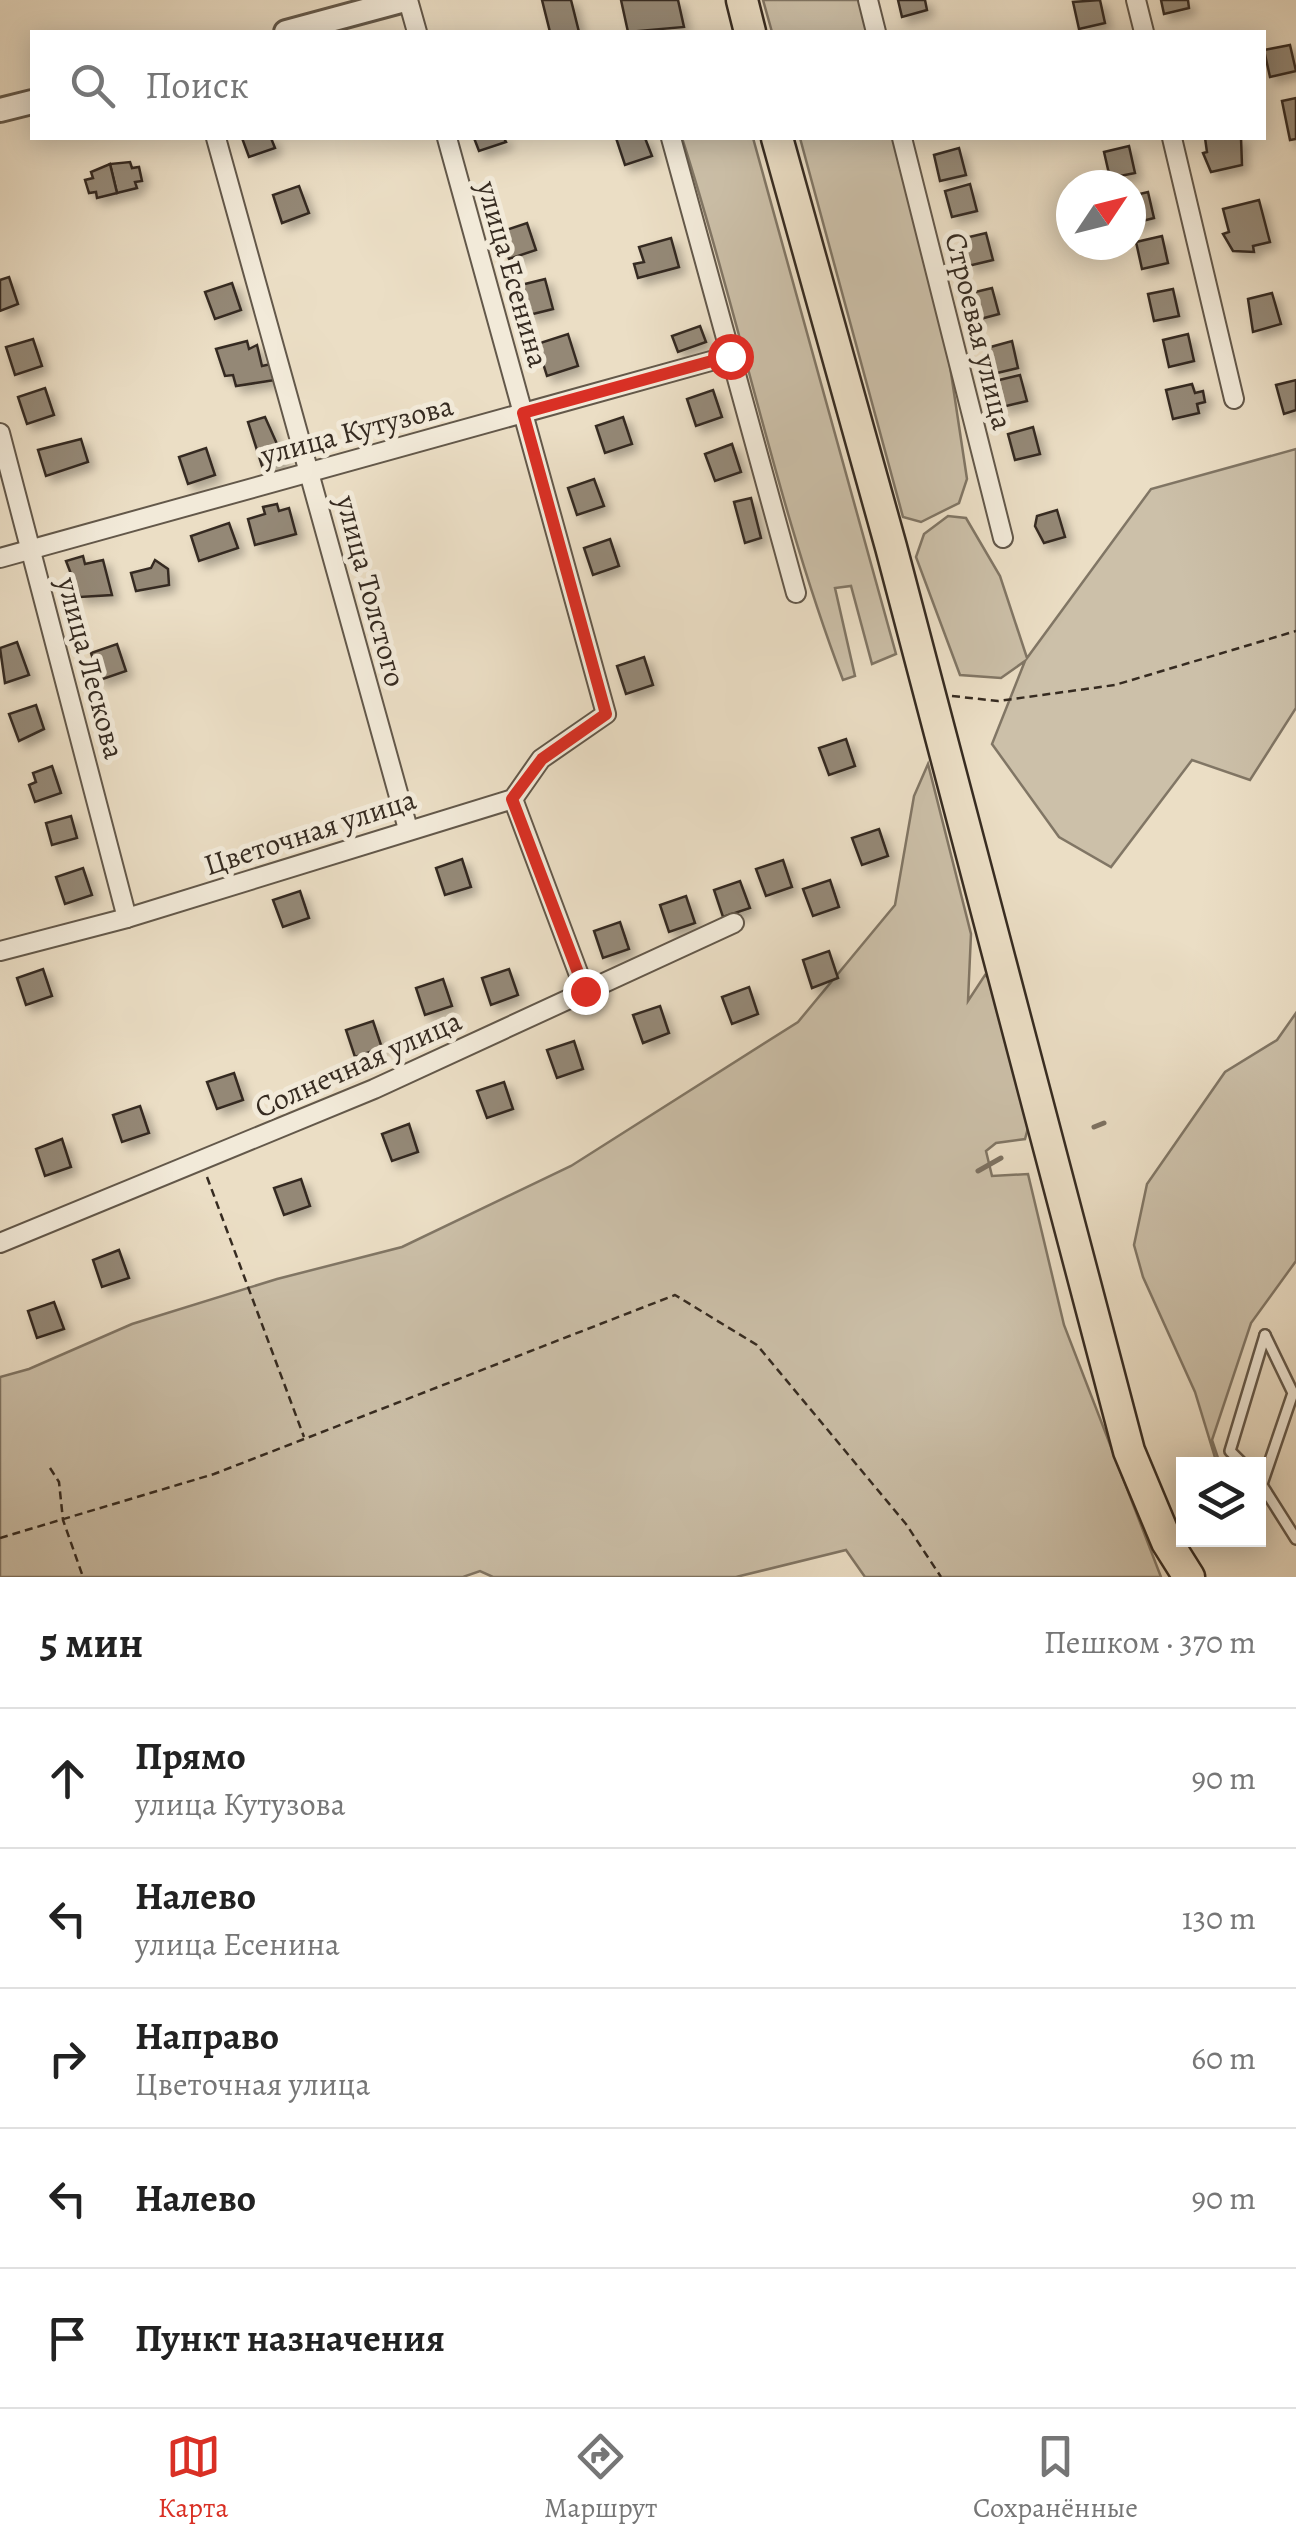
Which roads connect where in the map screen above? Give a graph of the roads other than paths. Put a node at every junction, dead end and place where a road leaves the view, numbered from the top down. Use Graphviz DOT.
graph roads {
  1 [pos="407,0"];
  2 [pos="742,0"];
  3 [pos="868,0"];
  4 [pos="1136,0"];
  5 [pos="294,30"];
  6 [pos="417,30"];
  7 [pos="750,30"];
  8 [pos="876,30"];
  9 [pos="1144,30"];
  10 [pos="30,102"];
  11 [pos="0,110"];
  12 [pos="217,140"];
  13 [pos="448,140"];
  14 [pos="672,140"];
  15 [pos="778,140"];
  16 [pos="902,140"];
  17 [pos="1172,140"];
  18 [pos="730,356"];
  19 [pos="1234,399"];
  20 [pos="523,413"];
  21 [pos="0,433"];
  22 [pos="309,470"];
  23 [pos="1002,538"];
  24 [pos="32,551"];
  25 [pos="0,558"];
  26 [pos="796,593"];
  27 [pos="512,799"];
  28 [pos="408,829"];
  29 [pos="127,918"];
  30 [pos="734,923"];
  31 [pos="0,951"];
  32 [pos="585,991"];
  33 [pos="0,1243"];
  34 [pos="1236,1457"];
  35 [pos="1266,1466"];
  36 [pos="1266,1492"];
  37 [pos="1296,1539"];
  38 [pos="1189,1577"];
  1 -- 5 [label="street"];
  1 -- 6 [label="street"];
  2 -- 7 [label="main road"];
  3 -- 8 [label="street"];
  4 -- 9 [label="street"];
  10 -- 11 [label="street"];
  12 -- 22 [label="street, улица Толстого"];
  13 -- 20 [label="street, улица Есенина"];
  14 -- 18 [label="street"];
  15 -- 38 [label="main road"];
  16 -- 23 [label="street, Строевая улица"];
  17 -- 19 [label="street"];
  18 -- 20 [label="street, улица Кутузова"];
  18 -- 26 [label="street"];
  20 -- 22 [label="street, улица Кутузова"];
  20 -- 27 [label="street, улица Есенина"];
  21 -- 24 [label="street, улица Лескова"];
  22 -- 24 [label="street, улица Кутузова"];
  22 -- 28 [label="street, улица Толстого"];
  24 -- 25 [label="street, улица Кутузова"];
  24 -- 29 [label="street, улица Лескова"];
  27 -- 28 [label="street, Цветочная улица"];
  27 -- 32 [label="street"];
  28 -- 29 [label="street, Цветочная улица"];
  29 -- 31 [label="street, Цветочная улица"];
  30 -- 32 [label="street, Солнечная улица"];
  32 -- 33 [label="street, Солнечная улица"];
  34 -- 35 [label="lane"];
  36 -- 37 [label="lane"];
}
